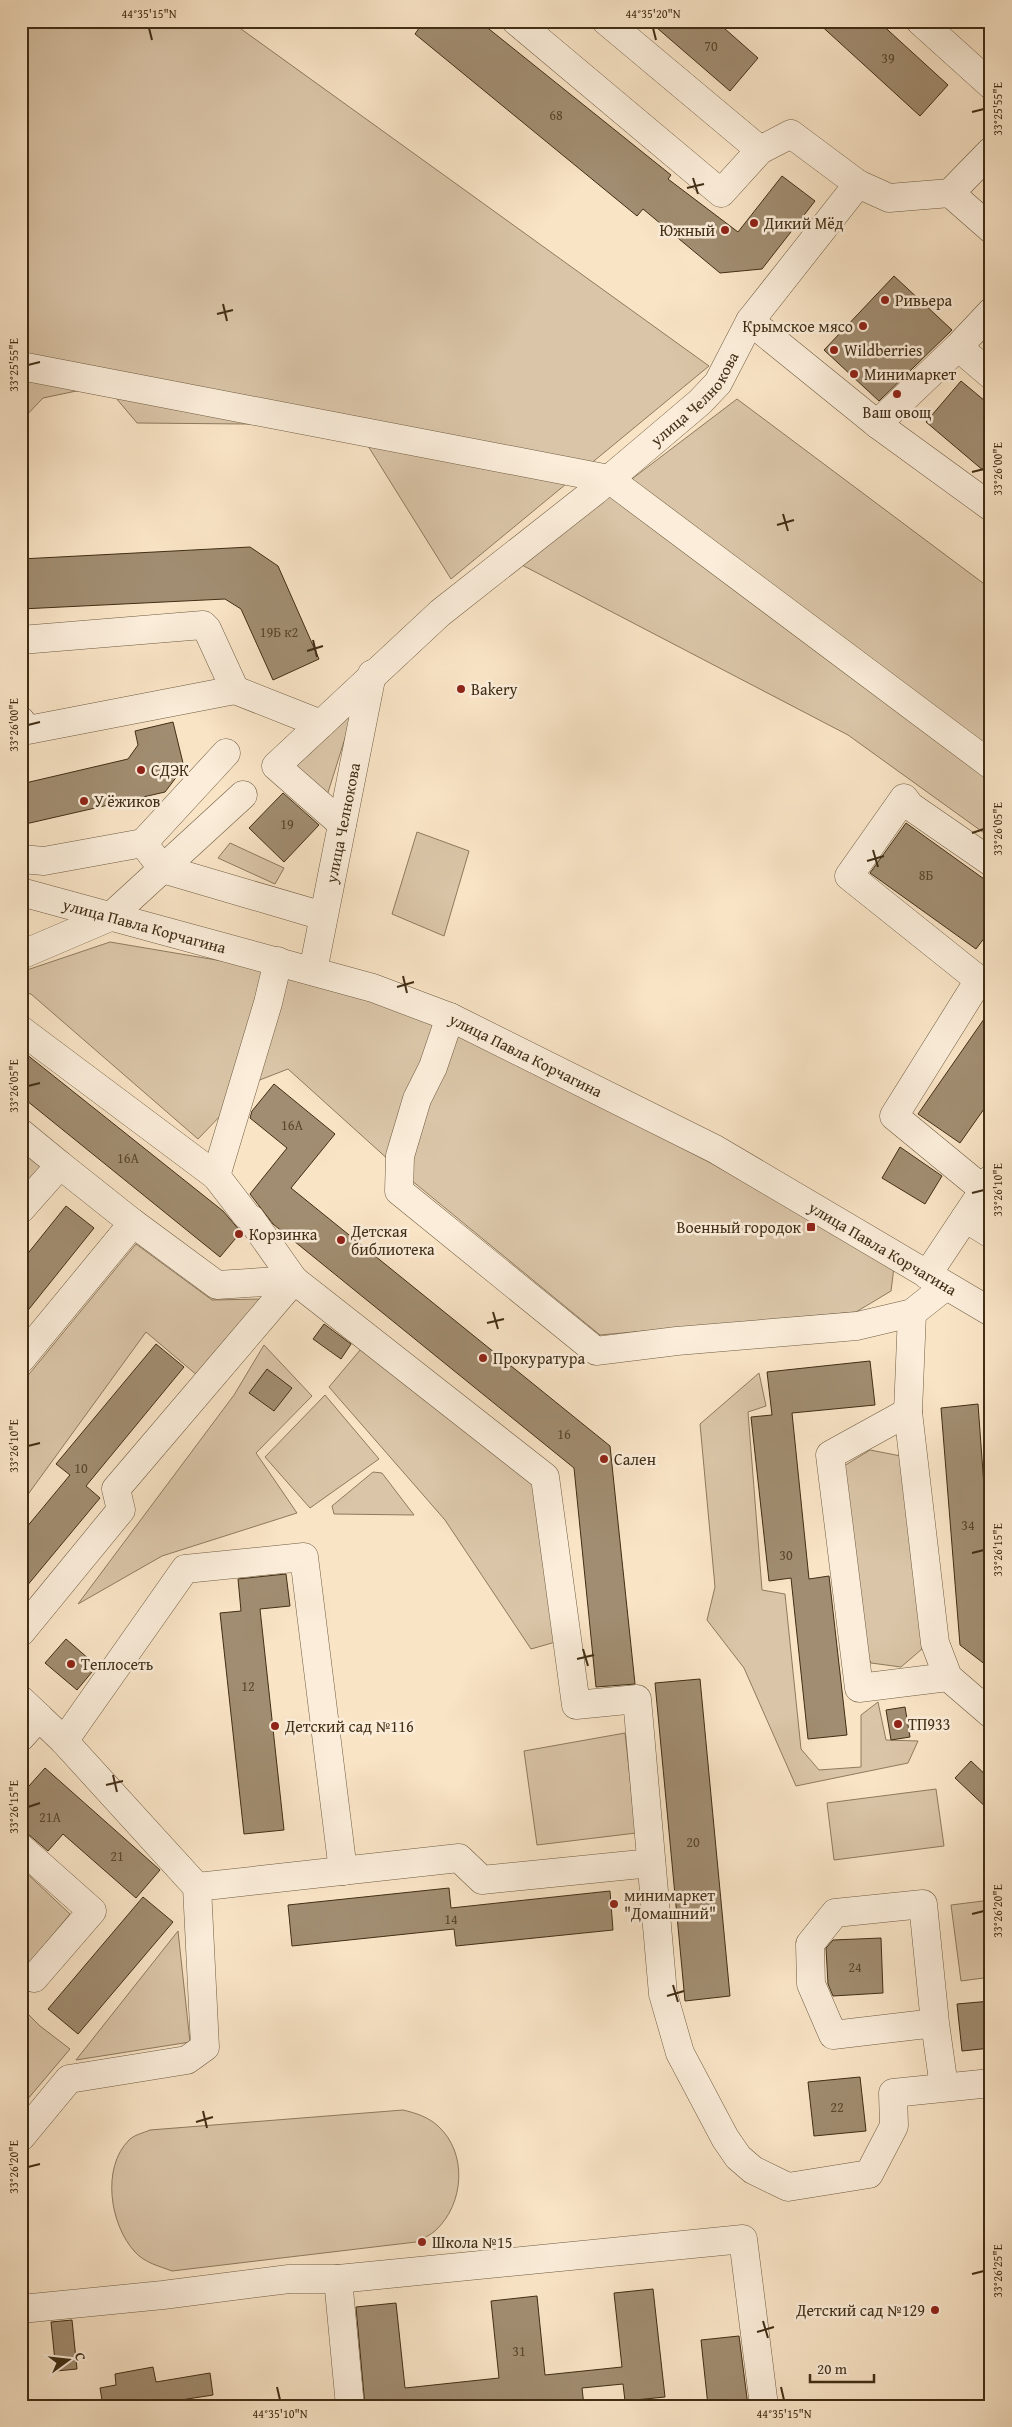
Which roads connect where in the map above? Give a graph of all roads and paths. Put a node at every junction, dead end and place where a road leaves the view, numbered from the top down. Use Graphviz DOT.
graph roads {
  1 [pos="606,21"];
  2 [pos="920,21"];
  3 [pos="523,23"];
  4 [pos="991,85"];
  5 [pos="760,150"];
  6 [pos="991,150"];
  7 [pos="858,184"];
  8 [pos="950,194"];
  9 [pos="991,229"];
  10 [pos="991,312"];
  11 [pos="750,321"];
  12 [pos="958,347"];
  13 [pos="21,366"];
  14 [pos="991,375"];
  15 [pos="877,424"];
  16 [pos="609,479"];
  17 [pos="991,507"];
  18 [pos="21,640"];
  19 [pos="372,674"];
  20 [pos="235,690"];
  21 [pos="21,721"];
  22 [pos="321,724"];
  23 [pos="226,753"];
  24 [pos="991,765"];
  25 [pos="243,795"];
  26 [pos="342,824"];
  27 [pos="144,843"];
  28 [pos="21,859"];
  29 [pos="991,862"];
  30 [pos="163,869"];
  31 [pos="21,892"];
  32 [pos="323,916"];
  33 [pos="110,917"];
  34 [pos="21,955"];
  35 [pos="278,961"];
  36 [pos="313,971"];
  37 [pos="450,1017"];
  38 [pos="21,1030"];
  39 [pos="21,1133"];
  40 [pos="60,1164"];
  41 [pos="216,1176"];
  42 [pos="987,1185"];
  43 [pos="21,1209"];
  44 [pos="965,1218"];
  45 [pos="132,1223"];
  46 [pos="991,1234"];
  47 [pos="294,1280"];
  48 [pos="937,1280"];
  49 [pos="991,1312"];
  50 [pos="912,1314"];
  51 [pos="21,1360"];
  52 [pos="908,1412"];
  53 [pos="21,1632"];
  54 [pos="948,1677"];
  55 [pos="991,1714"];
  56 [pos="27,1718"];
  57 [pos="64,1741"];
  58 [pos="21,1848"];
  59 [pos="651,1863"];
  60 [pos="343,1871"];
  61 [pos="197,1887"];
  62 [pos="34,1978"];
  63 [pos="935,2023"];
  64 [pos="991,2083"];
  65 [pos="944,2087"];
  66 [pos="21,2137"];
  67 [pos="338,2279"];
  68 [pos="21,2309"];
  69 [pos="350,2406"];
  70 [pos="764,2406"];
  1 -- 5 [label="street"];
  2 -- 4 [label="street"];
  3 -- 5 [label="street"];
  5 -- 7 [label="street"];
  6 -- 8 [label="street"];
  7 -- 8 [label="street"];
  7 -- 11 [label="street, улица Челнокова"];
  8 -- 9 [label="street"];
  10 -- 12 [label="street"];
  11 -- 15 [label="street"];
  11 -- 16 [label="street, улица Челнокова"];
  12 -- 14 [label="street"];
  12 -- 15 [label="street"];
  13 -- 16 [label="street"];
  15 -- 17 [label="street"];
  16 -- 19 [label="street, улица Челнокова"];
  16 -- 24 [label="street"];
  18 -- 20 [label="street"];
  19 -- 22 [label="street, улица Челнокова"];
  19 -- 26 [label="street, улица Челнокова"];
  20 -- 21 [label="street"];
  20 -- 22 [label="street"];
  22 -- 26 [label="street, улица Челнокова"];
  23 -- 27 [label="street"];
  25 -- 30 [label="street"];
  26 -- 32 [label="street, улица Челнокова"];
  27 -- 28 [label="street"];
  27 -- 30 [label="street"];
  29 -- 42 [label="street"];
  30 -- 32 [label="street"];
  30 -- 33 [label="street"];
  31 -- 33 [label="street, улица Павла Корчагина"];
  32 -- 36 [label="street, улица Челнокова"];
  33 -- 34 [label="street"];
  33 -- 35 [label="street, улица Павла Корчагина"];
  35 -- 36 [label="street, улица Павла Корчагина"];
  35 -- 41 [label="street"];
  36 -- 37 [label="street, улица Павла Корчагина"];
  37 -- 48 [label="street, улица Павла Корчагина"];
  37 -- 50 [label="street"];
  38 -- 41 [label="street"];
  39 -- 40 [label="street"];
  40 -- 43 [label="street"];
  40 -- 45 [label="street"];
  41 -- 47 [label="street"];
  42 -- 44 [label="street"];
  44 -- 46 [label="street"];
  44 -- 48 [label="street"];
  45 -- 47 [label="street"];
  45 -- 51 [label="street"];
  47 -- 53 [label="street"];
  47 -- 59 [label="street"];
  48 -- 49 [label="street, улица Павла Корчагина"];
  48 -- 50 [label="street"];
  50 -- 52 [label="street"];
  52 -- 54 [label="street"];
  52 -- 54 [label="street"];
  54 -- 55 [label="street"];
  56 -- 57 [label="street"];
  57 -- 60 [label="street"];
  57 -- 61 [label="street"];
  58 -- 62 [label="street"];
  59 -- 60 [label="street"];
  59 -- 65 [label="street"];
  60 -- 61 [label="street"];
  61 -- 66 [label="street"];
  63 -- 63 [label="street"];
  63 -- 65 [label="street"];
  64 -- 65 [label="street"];
  67 -- 68 [label="street"];
  67 -- 69 [label="street"];
  67 -- 70 [label="street"];
}
